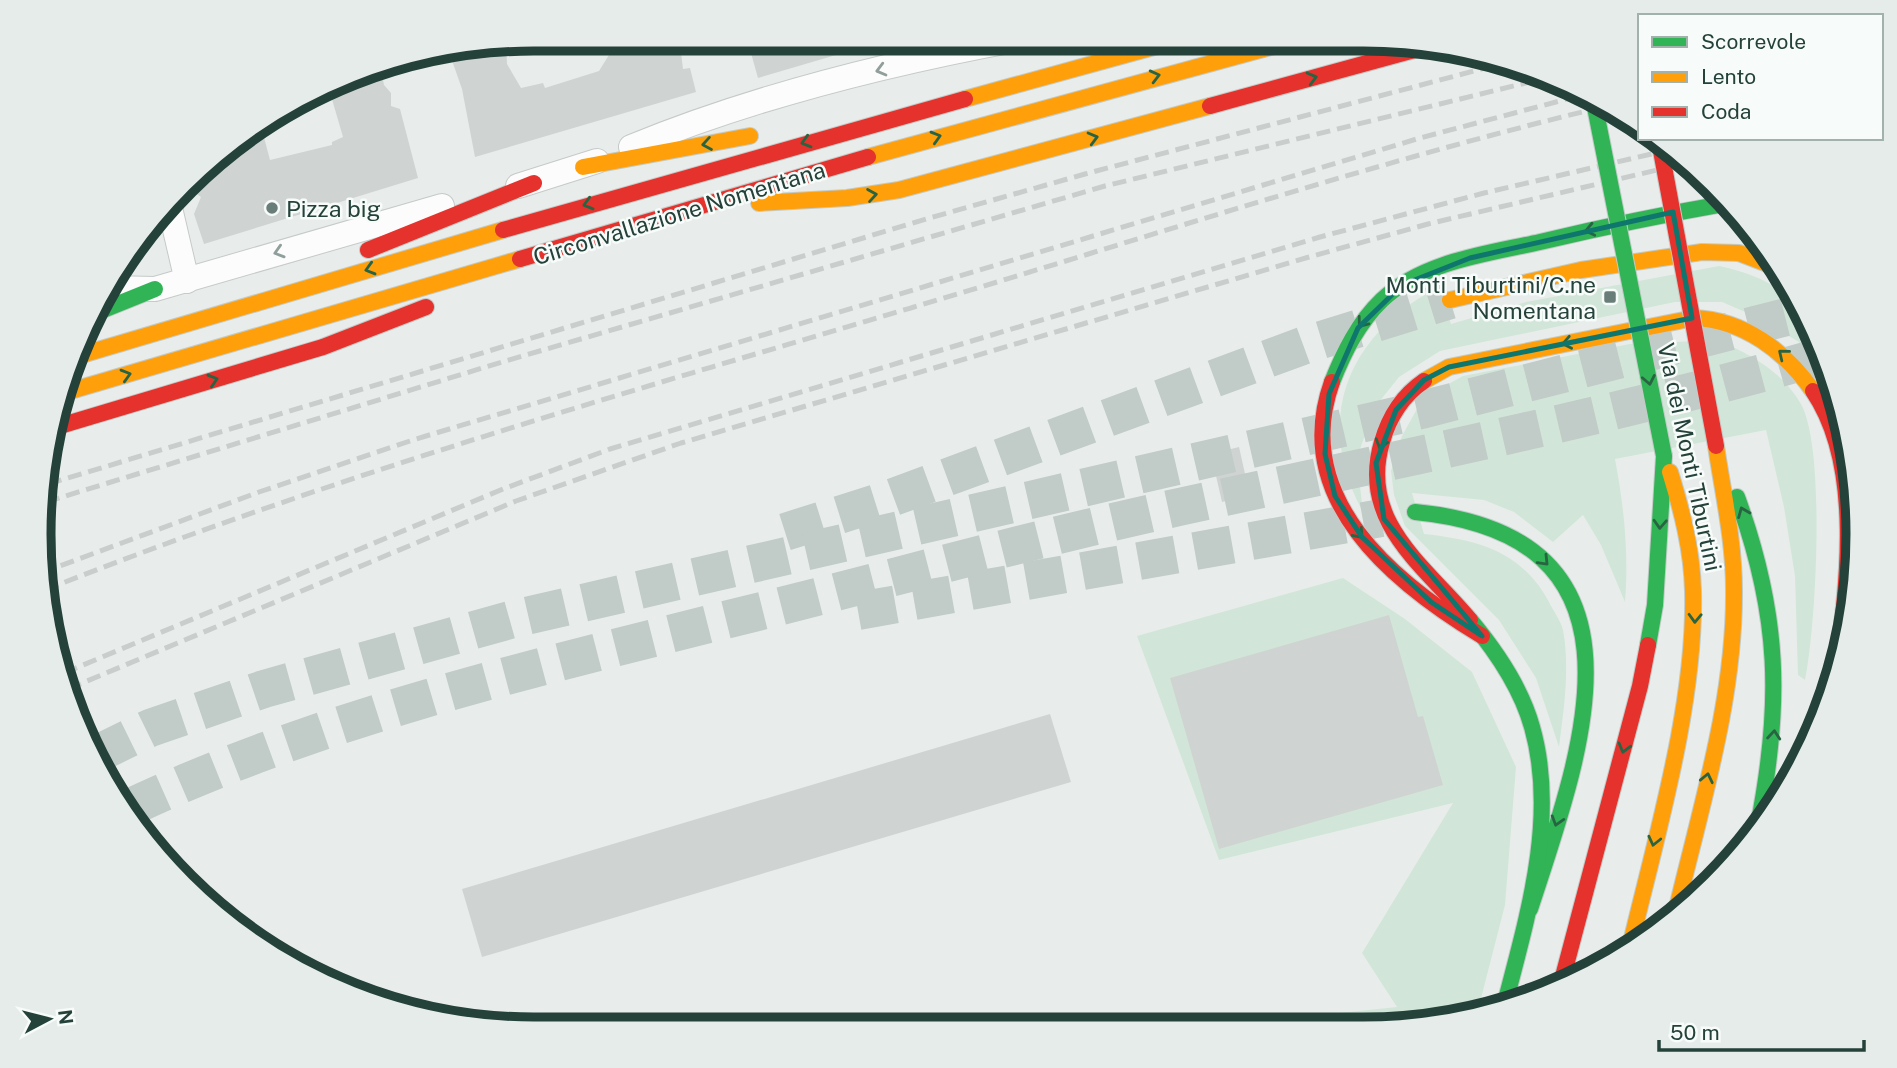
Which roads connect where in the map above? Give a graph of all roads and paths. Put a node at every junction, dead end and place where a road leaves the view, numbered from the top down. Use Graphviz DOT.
graph roads {
  1 [pos="935,51"];
  2 [pos="1138,51"];
  3 [pos="1255,51"];
  4 [pos="1404,53"];
  5 [pos="967,97"];
  6 [pos="1589,107"];
  7 [pos="1596,110"];
  8 [pos="1597,115"];
  9 [pos="816,124"];
  10 [pos="761,134"];
  11 [pos="1663,156"];
  12 [pos="583,167"];
  13 [pos="534,183"];
  14 [pos="1717,205"];
  15 [pos="707,206"];
  16 [pos="172,214"];
  17 [pos="522,260"];
  18 [pos="1762,262"];
  19 [pos="187,281"];
  20 [pos="117,288"];
  21 [pos="155,289"];
  22 [pos="1450,300"];
  23 [pos="250,304"];
  24 [pos="107,308"];
  25 [pos="86,354"];
  26 [pos="73,391"];
  27 [pos="63,425"];
  28 [pos="1716,446"];
  29 [pos="1664,456"];
  30 [pos="1415,512"];
  31 [pos="1846,527"];
  32 [pos="1482,636"];
  33 [pos="1762,807"];
  34 [pos="1679,900"];
  35 [pos="1530,909"];
  36 [pos="1633,935"];
  37 [pos="1564,973"];
  38 [pos="1507,995"];
  1 -- 12 [label="street, one-way"];
  2 -- 5 [label="main road, Circonvallazione Nomentana"];
  15 -- 3 [label="main road, Circonvallazione Nomentana, one-way"];
  15 -- 4 [label="main road, one-way"];
  5 -- 9 [label="main road"];
  5 -- 23 [label="main road, Circonvallazione Nomentana, one-way"];
  6 -- 8 [label="main road"];
  7 -- 8 [label="main road, Via dei Monti Tiburtini, bridge"];
  8 -- 29 [label="main road, Via dei Monti Tiburtini, one-way, bridge"];
  10 -- 12 [label="main road, one-way"];
  11 -- 28 [label="main road, Via dei Monti Tiburtini, bridge"];
  12 -- 13 [label="street"];
  13 -- 19 [label="street, one-way"];
  13 -- 23 [label="main road"];
  14 -- 32 [label="main road, one-way"];
  15 -- 17 [label="main road, Circonvallazione Nomentana"];
  16 -- 19 [label="street"];
  26 -- 17 [label="main road, Circonvallazione Nomentana, one-way"];
  27 -- 17 [label="main road, one-way"];
  18 -- 22 [label="main road"];
  19 -- 21 [label="street"];
  20 -- 21 [label="street"];
  21 -- 24 [label="main road"];
  23 -- 25 [label="main road, Circonvallazione Nomentana"];
  33 -- 28 [label="main road, one-way"];
  34 -- 28 [label="main road, Via dei Monti Tiburtini, one-way"];
  29 -- 36 [label="main road, Via dei Monti Tiburtini, one-way"];
  29 -- 37 [label="main road, one-way"];
  30 -- 35 [label="main road, one-way"];
  31 -- 32 [label="main road, one-way"];
  32 -- 35 [label="main road"];
  35 -- 38 [label="main road"];
}
